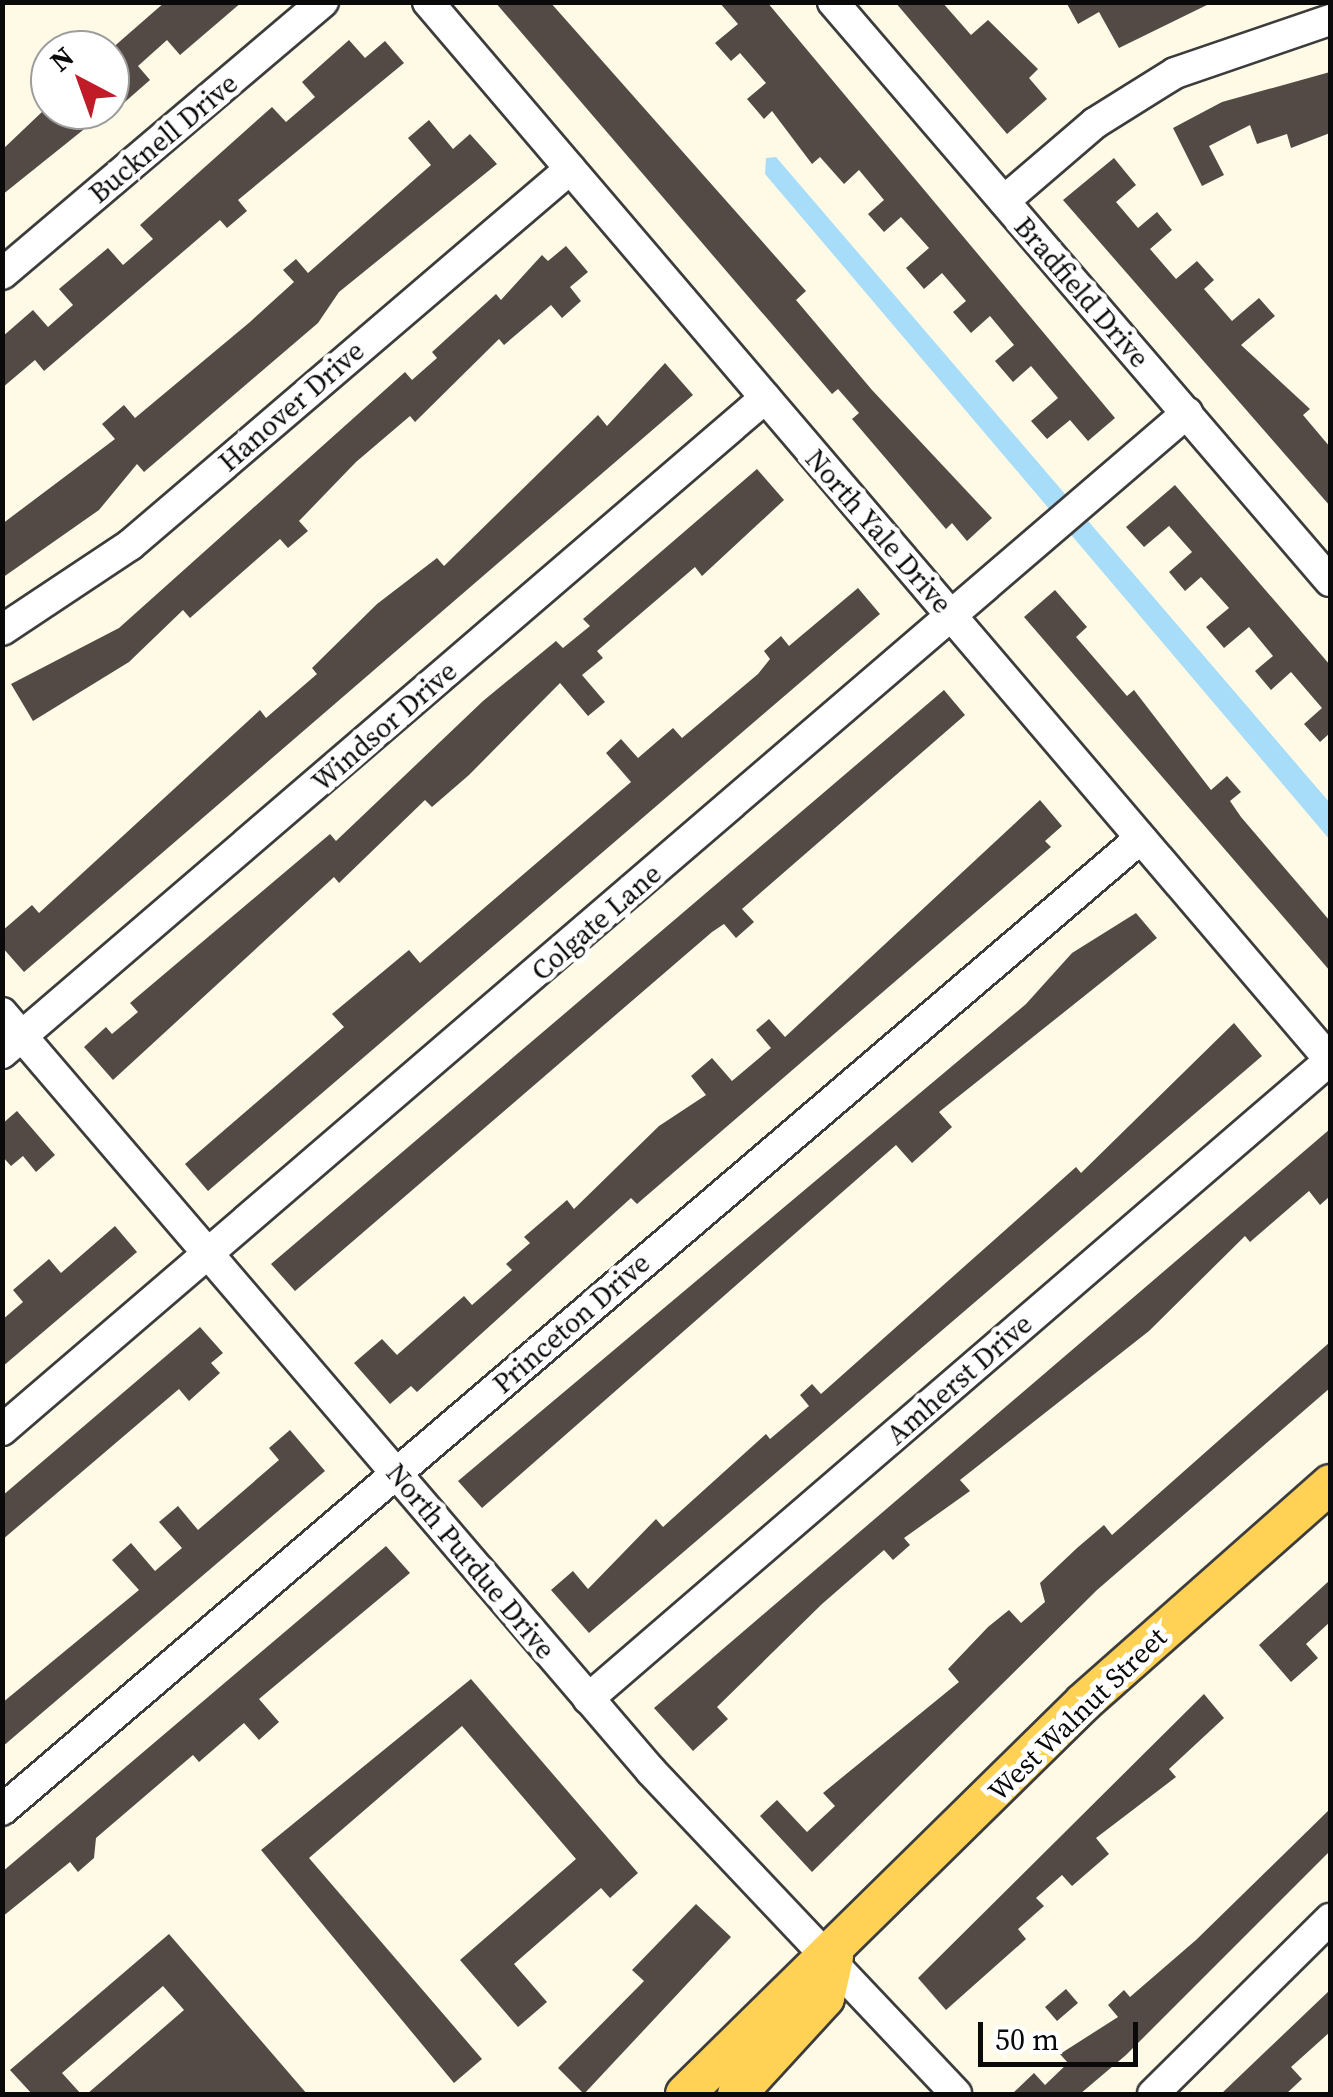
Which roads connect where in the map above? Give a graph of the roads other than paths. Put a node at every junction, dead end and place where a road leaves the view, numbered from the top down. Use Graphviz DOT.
graph roads {
  1 [pos="323,2"];
  2 [pos="428,2"];
  3 [pos="833,2"];
  4 [pos="1330,20"];
  5 [pos="570,170"];
  6 [pos="1004,201"];
  7 [pos="2,274"];
  8 [pos="766,398"];
  9 [pos="1187,413"];
  10 [pos="1330,581"];
  11 [pos="952,617"];
  12 [pos="2,630"];
  13 [pos="1141,838"];
  14 [pos="9,1034"];
  15 [pos="1330,1060"];
  16 [pos="208,1254"];
  17 [pos="2,1430"];
  18 [pos="396,1473"];
  19 [pos="1330,1484"];
  20 [pos="588,1699"];
  21 [pos="2,1810"];
  22 [pos="1330,1919"];
  23 [pos="834,1957"];
  24 [pos="685,2094"];
  25 [pos="737,2094"];
  26 [pos="956,2094"];
  27 [pos="1153,2094"];
  1 -- 7 [label="street, Bucknell Drive"];
  2 -- 5 [label="street, North Yale Drive"];
  3 -- 6 [label="street, Bradfield Drive"];
  4 -- 6 [label="street"];
  5 -- 8 [label="street, North Yale Drive"];
  5 -- 12 [label="street, Hanover Drive"];
  6 -- 9 [label="street, Bradfield Drive"];
  8 -- 11 [label="street, North Yale Drive"];
  8 -- 14 [label="street, Windsor Drive"];
  9 -- 10 [label="street, Bradfield Drive"];
  9 -- 11 [label="street, Colgate Lane"];
  11 -- 13 [label="street, North Yale Drive"];
  11 -- 16 [label="street, Colgate Lane"];
  13 -- 15 [label="street, North Yale Drive"];
  13 -- 18 [label="street, Princeton Drive"];
  14 -- 16 [label="street, North Purdue Drive"];
  15 -- 20 [label="street, Amherst Drive"];
  16 -- 17 [label="street, Colgate Lane"];
  16 -- 18 [label="street, North Purdue Drive"];
  18 -- 20 [label="street, North Purdue Drive"];
  18 -- 21 [label="street, Princeton Drive"];
  19 -- 23 [label="main road, West Walnut Street"];
  20 -- 23 [label="street, North Purdue Drive"];
  22 -- 27 [label="street"];
  23 -- 24 [label="main road, West Walnut Street"];
  23 -- 25 [label="main road, West Walnut Street"];
  23 -- 26 [label="street, North Purdue Drive"];
}
